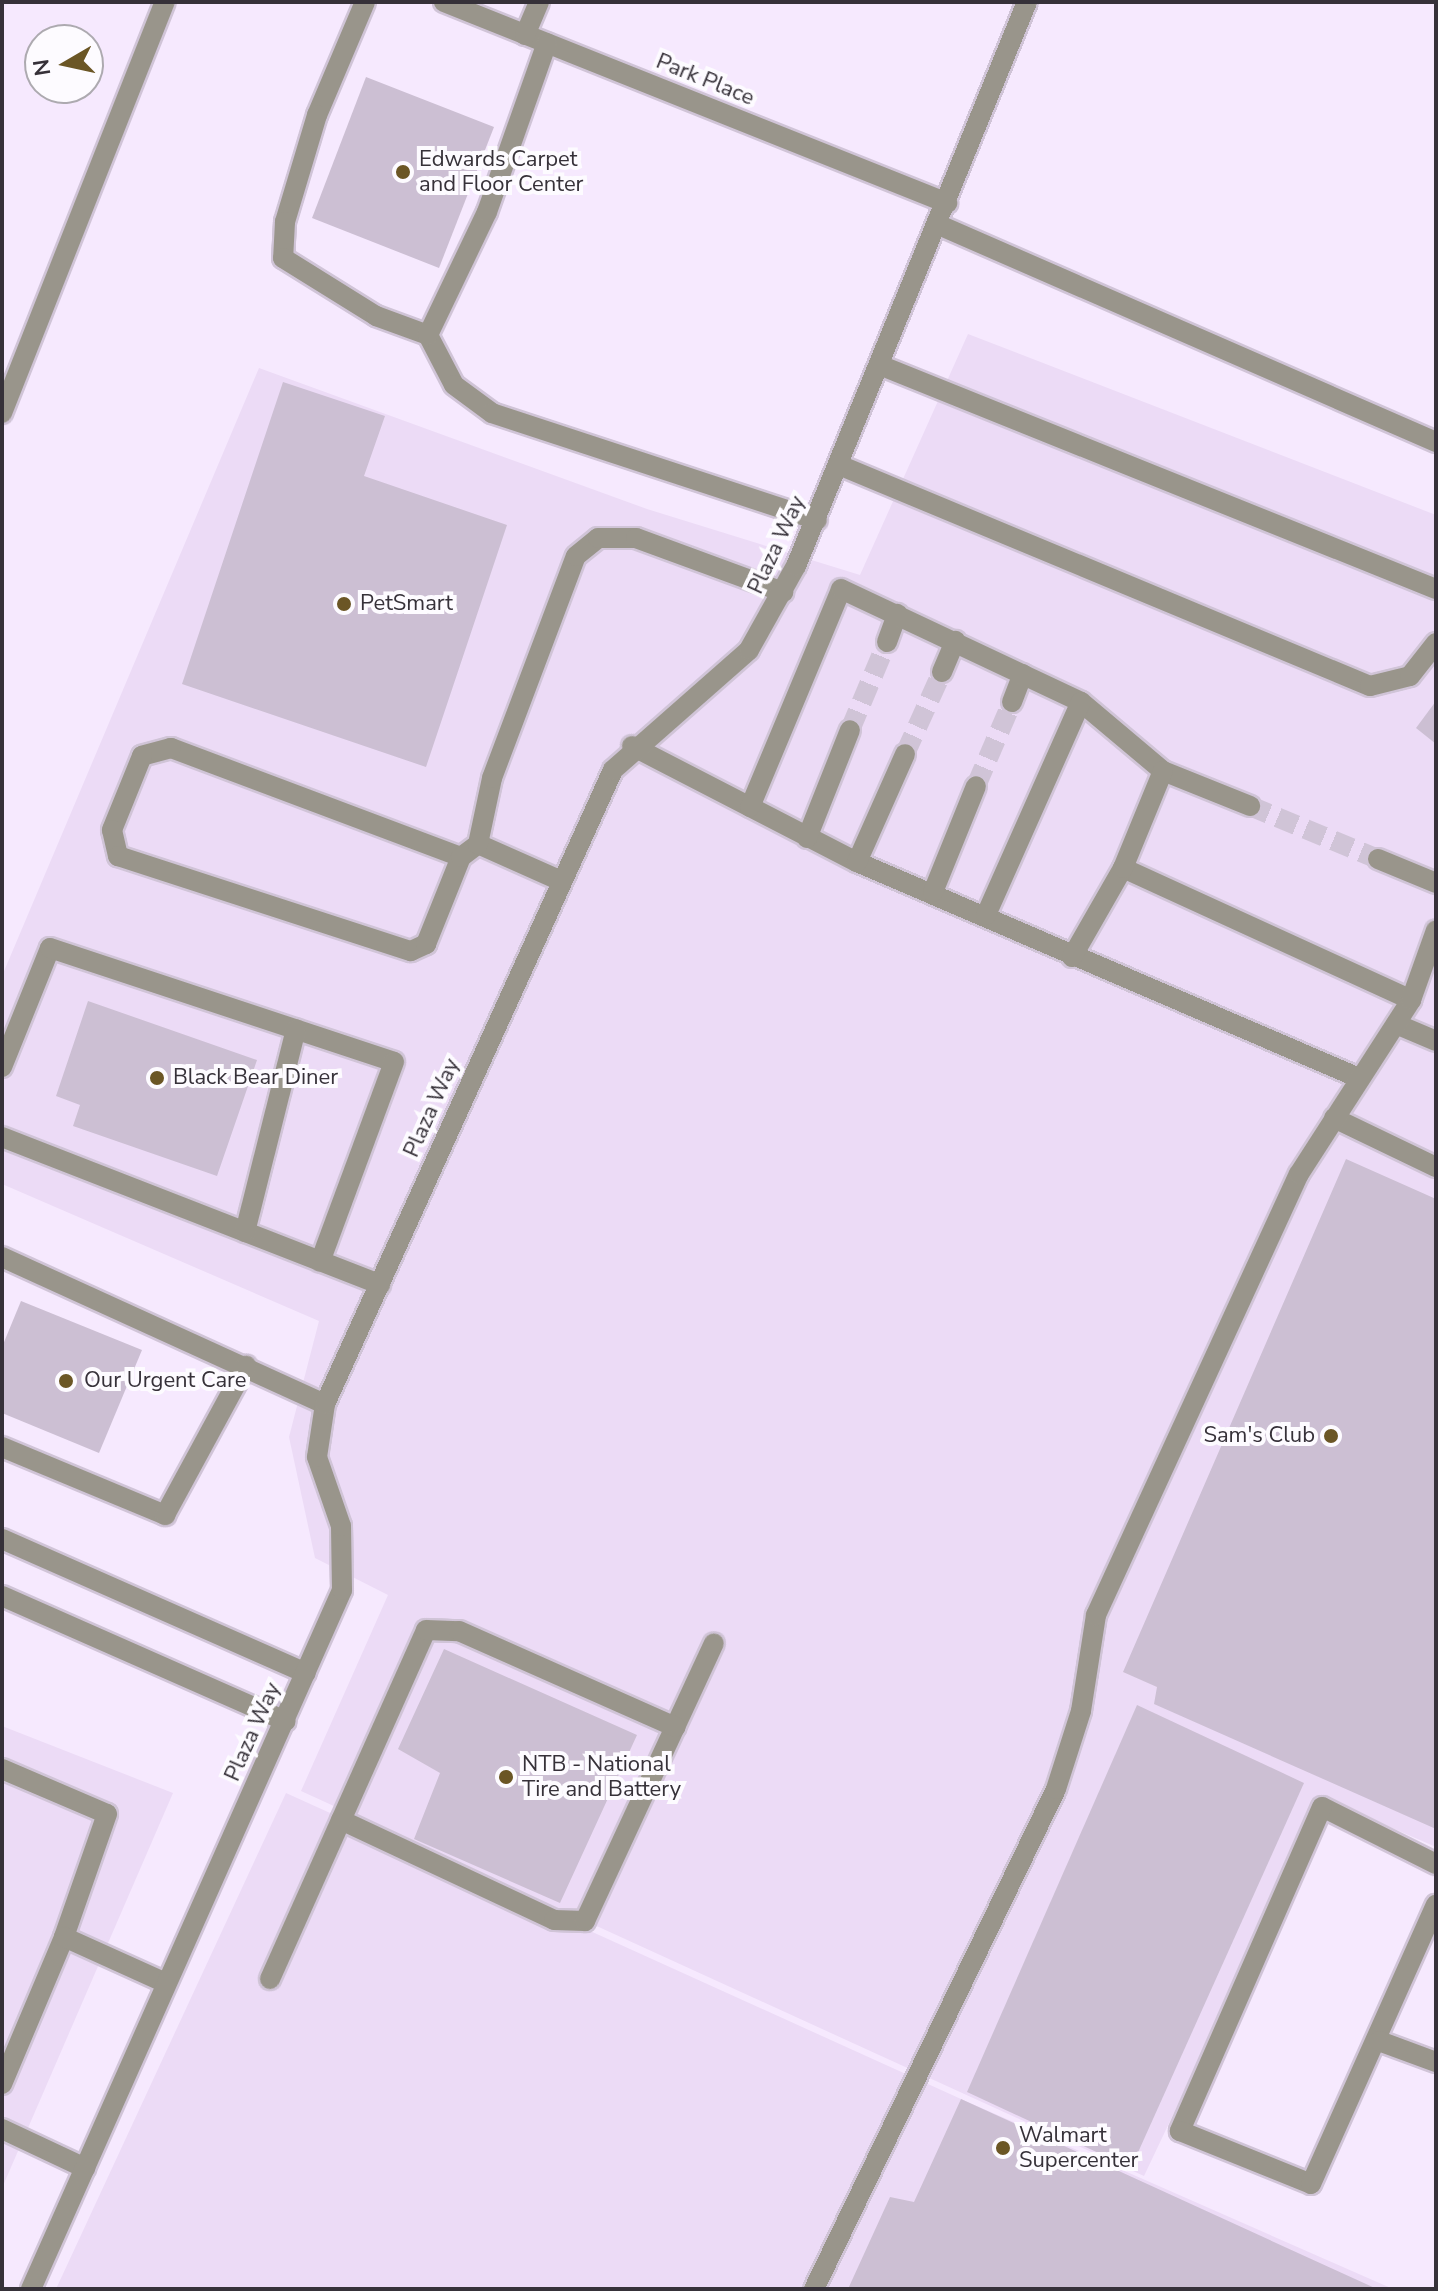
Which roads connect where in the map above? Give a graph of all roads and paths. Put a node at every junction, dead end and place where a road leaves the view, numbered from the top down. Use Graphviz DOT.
graph roads {
  1 [pos="165,2"];
  2 [pos="365,2"];
  3 [pos="444,2"];
  4 [pos="539,2"];
  5 [pos="1027,2"];
  6 [pos="525,35"];
  7 [pos="547,43"];
  8 [pos="947,203"];
  9 [pos="939,225"];
  10 [pos="428,335"];
  11 [pos="882,366"];
  12 [pos="2,413"];
  13 [pos="1436,442"];
  14 [pos="839,465"];
  15 [pos="817,520"];
  16 [pos="1436,589"];
  17 [pos="783,592"];
  18 [pos="897,614"];
  19 [pos="955,641"];
  20 [pos="887,642"];
  21 [pos="1436,643"];
  22 [pos="942,672"];
  23 [pos="1023,674"];
  24 [pos="1012,702"];
  25 [pos="1081,702"];
  26 [pos="850,730"];
  27 [pos="632,746"];
  28 [pos="905,754"];
  29 [pos="1163,771"];
  30 [pos="976,786"];
  31 [pos="1250,806"];
  32 [pos="750,807"];
  33 [pos="807,838"];
  34 [pos="478,844"];
  35 [pos="461,857"];
  36 [pos="1378,859"];
  37 [pos="857,862"];
  38 [pos="1123,868"];
  39 [pos="559,880"];
  40 [pos="1436,883"];
  41 [pos="933,892"];
  42 [pos="986,915"];
  43 [pos="1436,930"];
  44 [pos="1072,957"];
  45 [pos="1411,1000"];
  46 [pos="1396,1024"];
  47 [pos="296,1029"];
  48 [pos="1436,1041"];
  49 [pos="2,1067"];
  50 [pos="1359,1078"];
  51 [pos="1334,1118"];
  52 [pos="2,1137"];
  53 [pos="1436,1167"];
  54 [pos="245,1232"];
  55 [pos="2,1257"];
  56 [pos="320,1262"];
  57 [pos="380,1284"];
  58 [pos="246,1366"];
  59 [pos="325,1404"];
  60 [pos="2,1447"];
  61 [pos="2,1539"];
  62 [pos="2,1596"];
  63 [pos="714,1643"];
  64 [pos="306,1673"];
  65 [pos="286,1721"];
  66 [pos="676,1727"];
  67 [pos="2,1769"];
  68 [pos="341,1820"];
  69 [pos="1436,1864"];
  70 [pos="1436,1905"];
  71 [pos="64,1937"];
  72 [pos="270,1979"];
  73 [pos="166,1983"];
  74 [pos="1379,2041"];
  75 [pos="1436,2062"];
  76 [pos="2,2084"];
  77 [pos="2,2129"];
  78 [pos="85,2168"];
  79 [pos="31,2289"];
  80 [pos="814,2289"];
  1 -- 12 [label="street"];
  2 -- 10 [label="street"];
  3 -- 6 [label="street, Park Place"];
  4 -- 6 [label="street"];
  5 -- 8 [label="street, Plaza Way"];
  6 -- 7 [label="street, Park Place"];
  7 -- 8 [label="street, Park Place"];
  7 -- 10 [label="street"];
  8 -- 9 [label="street, Plaza Way"];
  9 -- 11 [label="street, Plaza Way"];
  9 -- 13 [label="street"];
  10 -- 15 [label="street"];
  11 -- 14 [label="street, Plaza Way"];
  11 -- 16 [label="street"];
  14 -- 15 [label="street, Plaza Way"];
  14 -- 21 [label="street"];
  15 -- 17 [label="street, Plaza Way"];
  17 -- 27 [label="street, Plaza Way"];
  17 -- 34 [label="street"];
  18 -- 19 [label="street"];
  18 -- 20 [label="street"];
  18 -- 32 [label="street"];
  19 -- 22 [label="street"];
  19 -- 23 [label="street"];
  23 -- 24 [label="street"];
  23 -- 25 [label="street"];
  25 -- 29 [label="street"];
  25 -- 42 [label="street"];
  26 -- 33 [label="street"];
  27 -- 32 [label="street"];
  27 -- 39 [label="street, Plaza Way"];
  28 -- 37 [label="street"];
  29 -- 31 [label="street"];
  29 -- 38 [label="street"];
  30 -- 41 [label="street"];
  32 -- 33 [label="street"];
  33 -- 37 [label="street"];
  34 -- 35 [label="street"];
  34 -- 39 [label="street"];
  35 -- 35 [label="street"];
  36 -- 40 [label="street"];
  37 -- 41 [label="street"];
  38 -- 44 [label="street"];
  38 -- 45 [label="street"];
  39 -- 57 [label="street, Plaza Way"];
  41 -- 42 [label="street"];
  42 -- 44 [label="street"];
  43 -- 45 [label="street"];
  44 -- 50 [label="street"];
  45 -- 46 [label="street"];
  46 -- 48 [label="street"];
  46 -- 50 [label="street"];
  47 -- 49 [label="street"];
  47 -- 54 [label="street"];
  47 -- 56 [label="street"];
  50 -- 51 [label="street"];
  51 -- 53 [label="street"];
  51 -- 80 [label="street"];
  52 -- 54 [label="street"];
  54 -- 56 [label="street"];
  55 -- 58 [label="street"];
  56 -- 57 [label="street"];
  57 -- 59 [label="street, Plaza Way"];
  58 -- 59 [label="street"];
  58 -- 60 [label="street"];
  59 -- 64 [label="street, Plaza Way"];
  61 -- 64 [label="street"];
  62 -- 65 [label="street"];
  63 -- 66 [label="street"];
  64 -- 65 [label="street, Plaza Way"];
  65 -- 73 [label="street, Plaza Way"];
  66 -- 68 [label="street"];
  66 -- 68 [label="street"];
  67 -- 71 [label="street"];
  68 -- 72 [label="street"];
  69 -- 74 [label="street"];
  70 -- 74 [label="street"];
  71 -- 73 [label="street"];
  71 -- 76 [label="street"];
  73 -- 78 [label="street, Plaza Way"];
  74 -- 75 [label="street"];
  77 -- 78 [label="street"];
  78 -- 79 [label="street, Plaza Way"];
}
